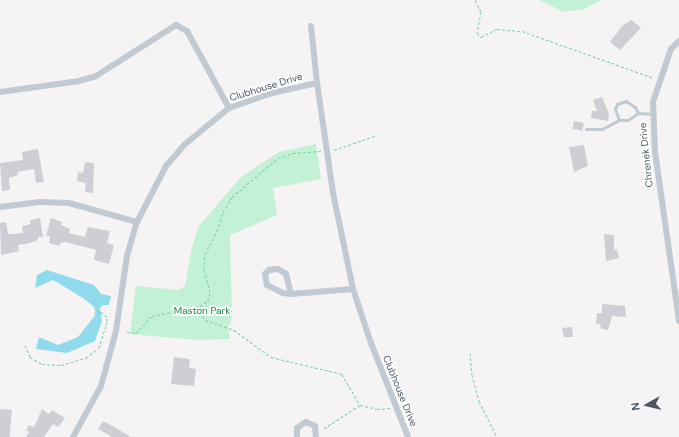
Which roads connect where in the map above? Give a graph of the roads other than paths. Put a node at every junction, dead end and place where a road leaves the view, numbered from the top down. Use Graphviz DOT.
graph roads {
  1 [pos="311,26"];
  2 [pos="679,41"];
  3 [pos="317,83"];
  4 [pos="0,92"];
  5 [pos="229,108"];
  6 [pos="638,113"];
  7 [pos="653,114"];
  8 [pos="619,120"];
  9 [pos="586,129"];
  10 [pos="0,207"];
  11 [pos="137,222"];
  12 [pos="353,289"];
  13 [pos="291,294"];
  14 [pos="679,321"];
  15 [pos="317,435"];
  16 [pos="73,437"];
  17 [pos="297,437"];
  18 [pos="408,437"];
  1 -- 3 [label="street"];
  2 -- 7 [label="street, Chrenek Drive"];
  3 -- 5 [label="street, Clubhouse Drive"];
  3 -- 12 [label="street, Clubhouse Drive"];
  4 -- 5 [label="street"];
  5 -- 11 [label="street, Clubhouse Drive"];
  6 -- 7 [label="lane"];
  6 -- 8 [label="lane"];
  6 -- 8 [label="lane"];
  7 -- 14 [label="street, Chrenek Drive"];
  8 -- 9 [label="lane"];
  10 -- 11 [label="street"];
  11 -- 16 [label="street, Clubhouse Drive"];
  12 -- 13 [label="street"];
  12 -- 18 [label="street, Clubhouse Drive"];
  13 -- 13 [label="street"];
  15 -- 17 [label="street"];
}
